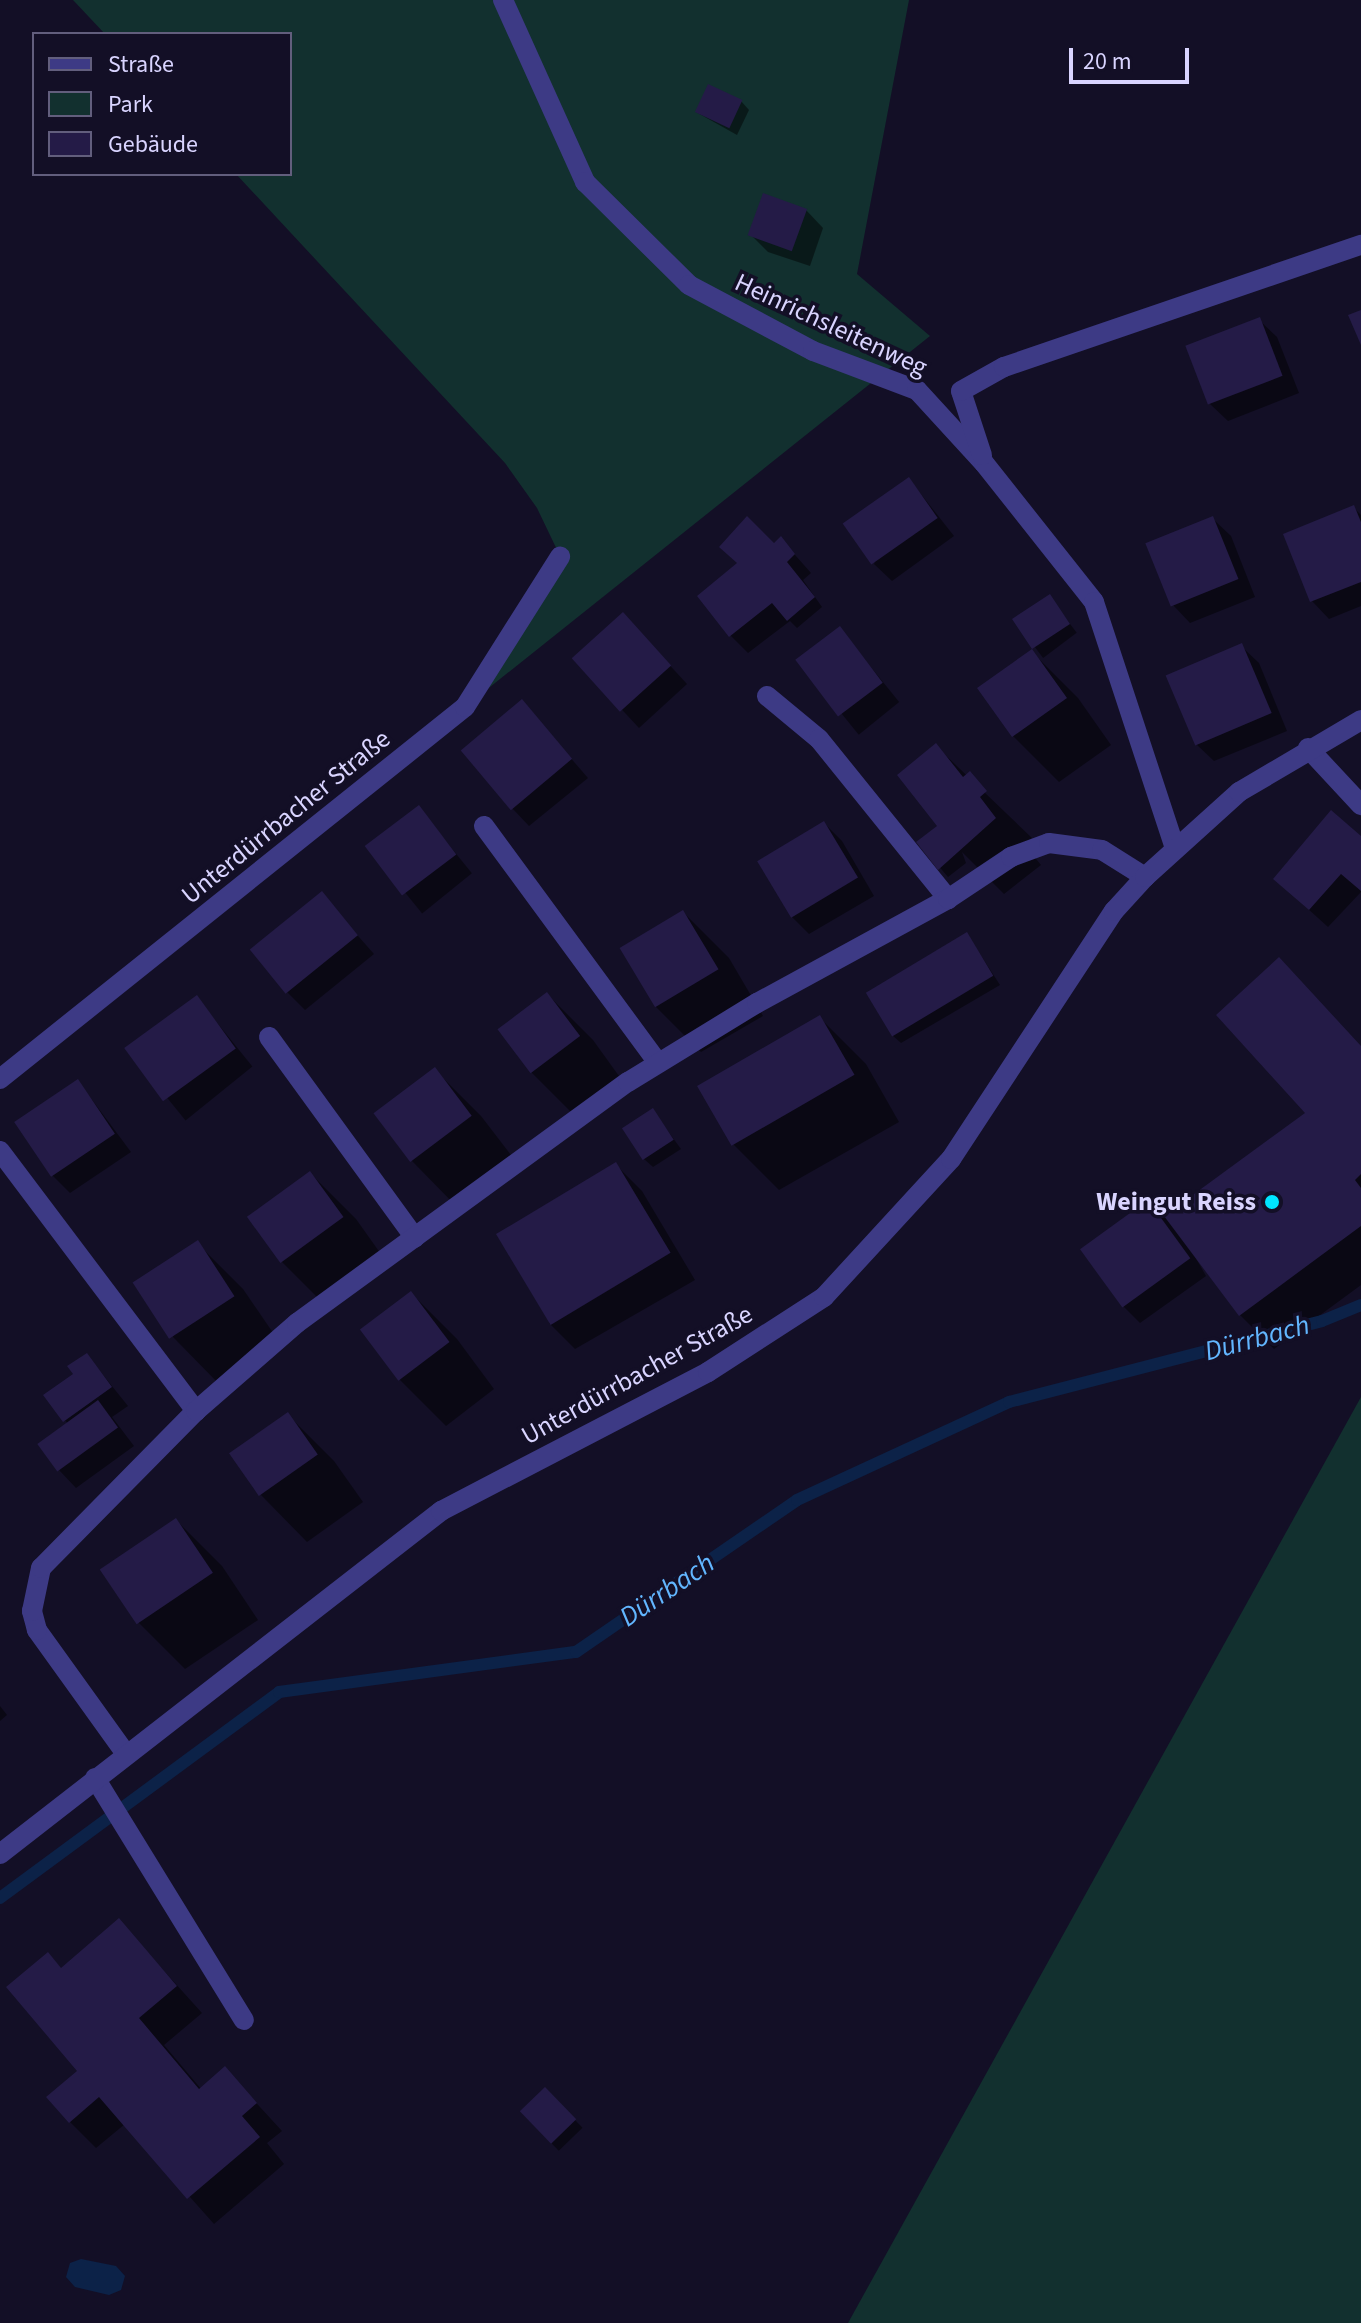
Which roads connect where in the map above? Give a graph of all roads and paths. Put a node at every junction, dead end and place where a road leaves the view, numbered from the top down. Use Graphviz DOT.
graph roads {
  1 [pos="503,0"];
  2 [pos="1361,245"];
  3 [pos="984,463"];
  4 [pos="560,557"];
  5 [pos="767,696"];
  6 [pos="1361,720"];
  7 [pos="1308,748"];
  8 [pos="1361,805"];
  9 [pos="484,826"];
  10 [pos="1174,845"];
  11 [pos="1145,877"];
  12 [pos="948,899"];
  13 [pos="269,1037"];
  14 [pos="658,1063"];
  15 [pos="0,1079"];
  16 [pos="0,1151"];
  17 [pos="415,1238"];
  18 [pos="196,1411"];
  19 [pos="126,1754"];
  20 [pos="95,1778"];
  21 [pos="0,1854"];
  22 [pos="244,2020"];
  1 -- 3 [label="street, Heinrichsleitenweg"];
  2 -- 3 [label="street, Heinrichsleitenweg"];
  3 -- 10 [label="street, Heinrichsleitenweg"];
  4 -- 15 [label="street, Unterdürrbacher Straße"];
  5 -- 12 [label="street"];
  6 -- 7 [label="street, Unterdürrbacher Straße"];
  7 -- 8 [label="street"];
  7 -- 10 [label="street, Unterdürrbacher Straße"];
  9 -- 14 [label="street"];
  10 -- 11 [label="street, Unterdürrbacher Straße"];
  11 -- 12 [label="street"];
  11 -- 19 [label="street, Unterdürrbacher Straße"];
  12 -- 14 [label="street"];
  13 -- 17 [label="street"];
  14 -- 17 [label="street"];
  16 -- 18 [label="street"];
  17 -- 18 [label="street"];
  18 -- 19 [label="street"];
  19 -- 20 [label="street, Unterdürrbacher Straße"];
  20 -- 21 [label="street, Unterdürrbacher Straße"];
  20 -- 22 [label="street"];
}
